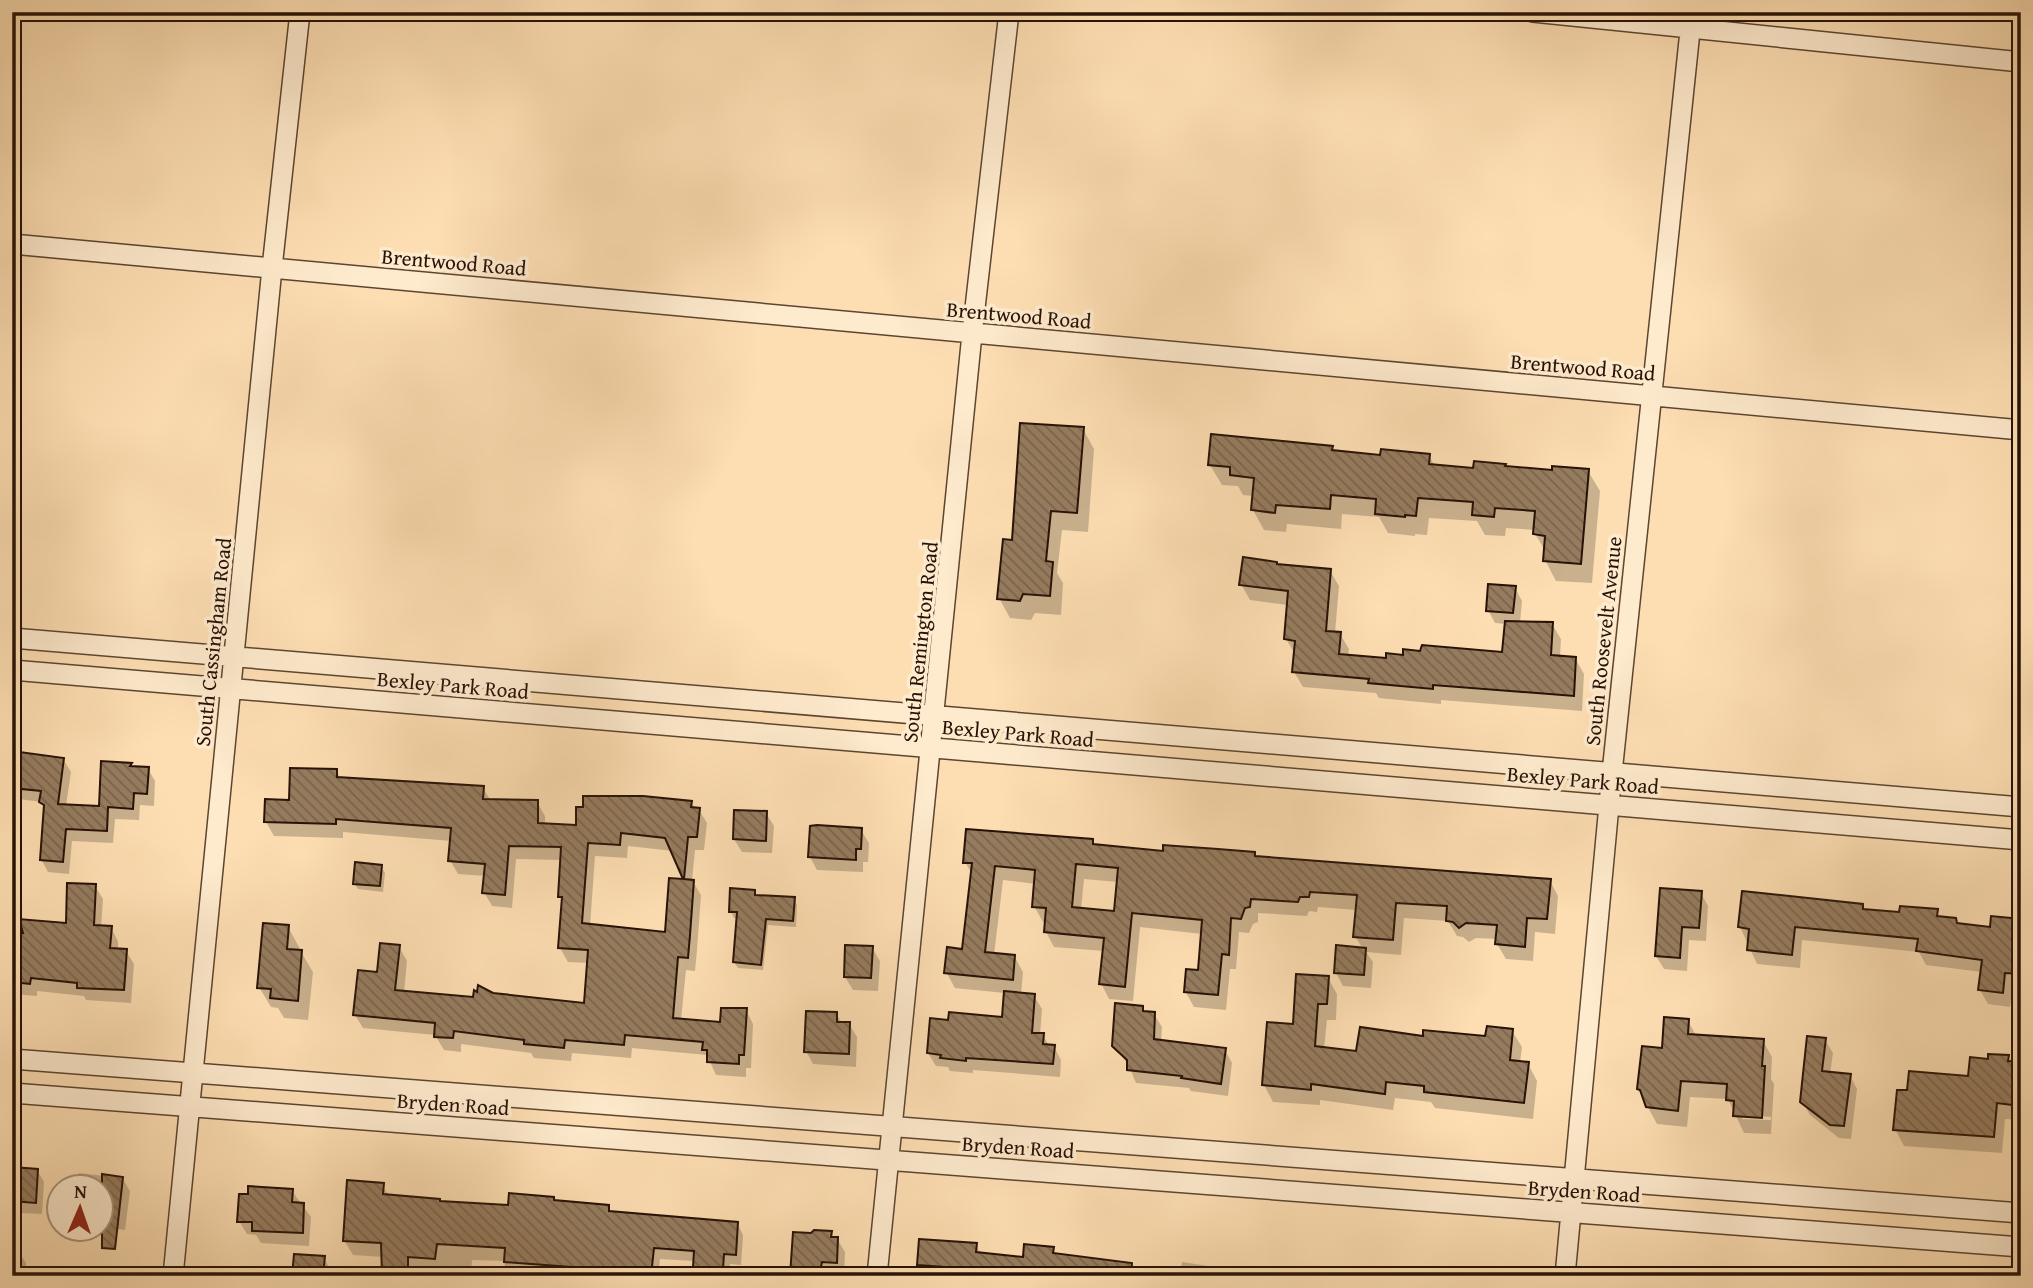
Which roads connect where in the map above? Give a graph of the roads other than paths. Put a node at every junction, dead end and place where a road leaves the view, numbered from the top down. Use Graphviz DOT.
graph roads {
  1 [pos="300,12"];
  2 [pos="1009,12"];
  3 [pos="1533,12"];
  4 [pos="1692,20"];
  5 [pos="2021,62"];
  6 [pos="12,244"];
  7 [pos="272,268"];
  8 [pos="972,334"];
  9 [pos="1653,396"];
  10 [pos="2021,430"];
  11 [pos="12,638"];
  12 [pos="235,657"];
  13 [pos="12,670"];
  14 [pos="232,688"];
  15 [pos="936,716"];
  16 [pos="932,748"];
  17 [pos="1612,773"];
  18 [pos="1610,806"];
  19 [pos="2021,807"];
  20 [pos="2021,840"];
  21 [pos="12,1059"];
  22 [pos="193,1073"];
  23 [pos="12,1093"];
  24 [pos="190,1106"];
  25 [pos="893,1126"];
  26 [pos="889,1160"];
  27 [pos="1574,1179"];
  28 [pos="1571,1213"];
  29 [pos="2021,1213"];
  30 [pos="2021,1247"];
  31 [pos="173,1276"];
  32 [pos="877,1276"];
  33 [pos="1565,1276"];
  1 -- 7 [label="street, South Cassingham Road"];
  2 -- 8 [label="street, South Remington Road"];
  3 -- 4 [label="street"];
  4 -- 5 [label="street"];
  4 -- 9 [label="street, South Roosevelt Avenue"];
  6 -- 7 [label="street, Brentwood Road"];
  7 -- 8 [label="street, Brentwood Road"];
  7 -- 12 [label="street, South Cassingham Road"];
  8 -- 9 [label="street, Brentwood Road"];
  8 -- 15 [label="street, South Remington Road"];
  9 -- 10 [label="street, Brentwood Road"];
  9 -- 17 [label="street, South Roosevelt Avenue"];
  11 -- 12 [label="street, Bexley Park Road"];
  12 -- 14 [label="street, South Cassingham Road"];
  12 -- 15 [label="street, Bexley Park Road"];
  13 -- 14 [label="street, Bexley Park Road"];
  14 -- 16 [label="street, Bexley Park Road"];
  14 -- 22 [label="street, South Cassingham Road"];
  15 -- 16 [label="street, South Remington Road"];
  15 -- 17 [label="street, Bexley Park Road"];
  16 -- 18 [label="street, Bexley Park Road"];
  16 -- 25 [label="street, South Remington Road"];
  17 -- 18 [label="street, South Roosevelt Avenue"];
  17 -- 19 [label="street, Bexley Park Road"];
  18 -- 20 [label="street, Bexley Park Road"];
  18 -- 27 [label="street, South Roosevelt Avenue"];
  21 -- 22 [label="street, Bryden Road"];
  22 -- 24 [label="street, South Cassingham Road"];
  22 -- 25 [label="street, Bryden Road"];
  23 -- 24 [label="street, Bryden Road"];
  24 -- 26 [label="street, Bryden Road"];
  24 -- 31 [label="street, South Cassingham Road"];
  25 -- 26 [label="street, South Remington Road"];
  25 -- 27 [label="street, Bryden Road"];
  26 -- 28 [label="street, Bryden Road"];
  26 -- 32 [label="street, South Remington Road"];
  27 -- 28 [label="street, South Roosevelt Avenue"];
  27 -- 29 [label="street, Bryden Road"];
  28 -- 30 [label="street, Bryden Road"];
  28 -- 33 [label="street, South Roosevelt Avenue"];
}
